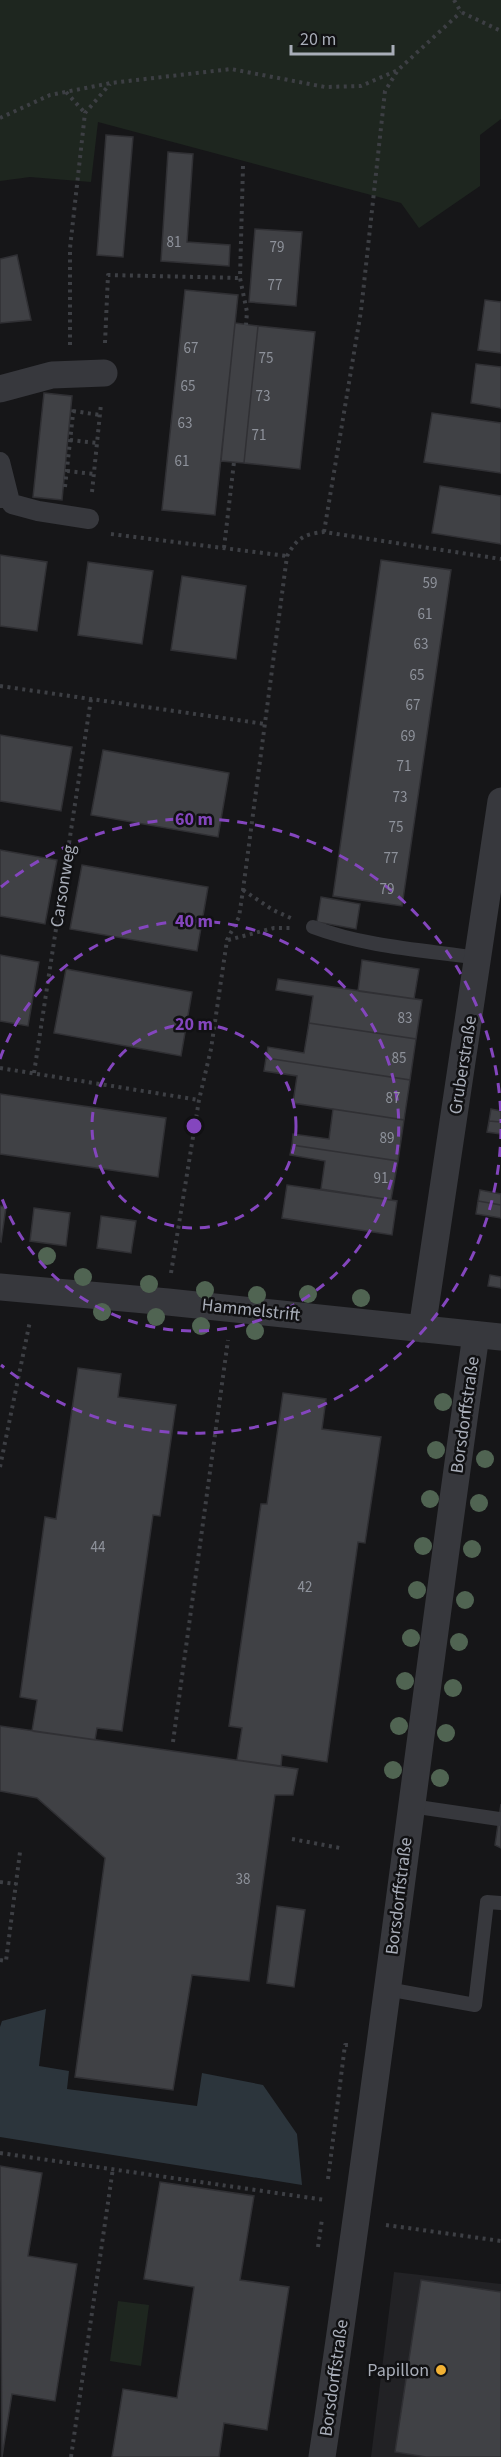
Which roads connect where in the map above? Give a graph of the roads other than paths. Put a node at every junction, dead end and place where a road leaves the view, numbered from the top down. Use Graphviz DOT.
graph roads {
  1 [pos="104,373"];
  2 [pos="0,389"];
  3 [pos="0,462"];
  4 [pos="6,501"];
  5 [pos="89,519"];
  6 [pos="501,801"];
  7 [pos="313,927"];
  8 [pos="479,958"];
  9 [pos="0,1287"];
  10 [pos="422,1329"];
  11 [pos="489,1336"];
  12 [pos="411,1806"];
  13 [pos="499,1820"];
  14 [pos="501,1903"];
  15 [pos="387,1989"];
  16 [pos="322,2457"];
  1 -- 2 [label="street"];
  3 -- 4 [label="street"];
  4 -- 5 [label="street"];
  6 -- 8 [label="street, Gruberstraße"];
  7 -- 8 [label="lane"];
  8 -- 10 [label="street, Gruberstraße"];
  9 -- 10 [label="street, Hammelstrift"];
  10 -- 11 [label="street, Hammelstrift"];
  11 -- 12 [label="street, Borsdorffstraße"];
  12 -- 13 [label="lane"];
  12 -- 15 [label="street, Borsdorffstraße"];
  14 -- 15 [label="lane"];
  15 -- 16 [label="street, Borsdorffstraße"];
}
